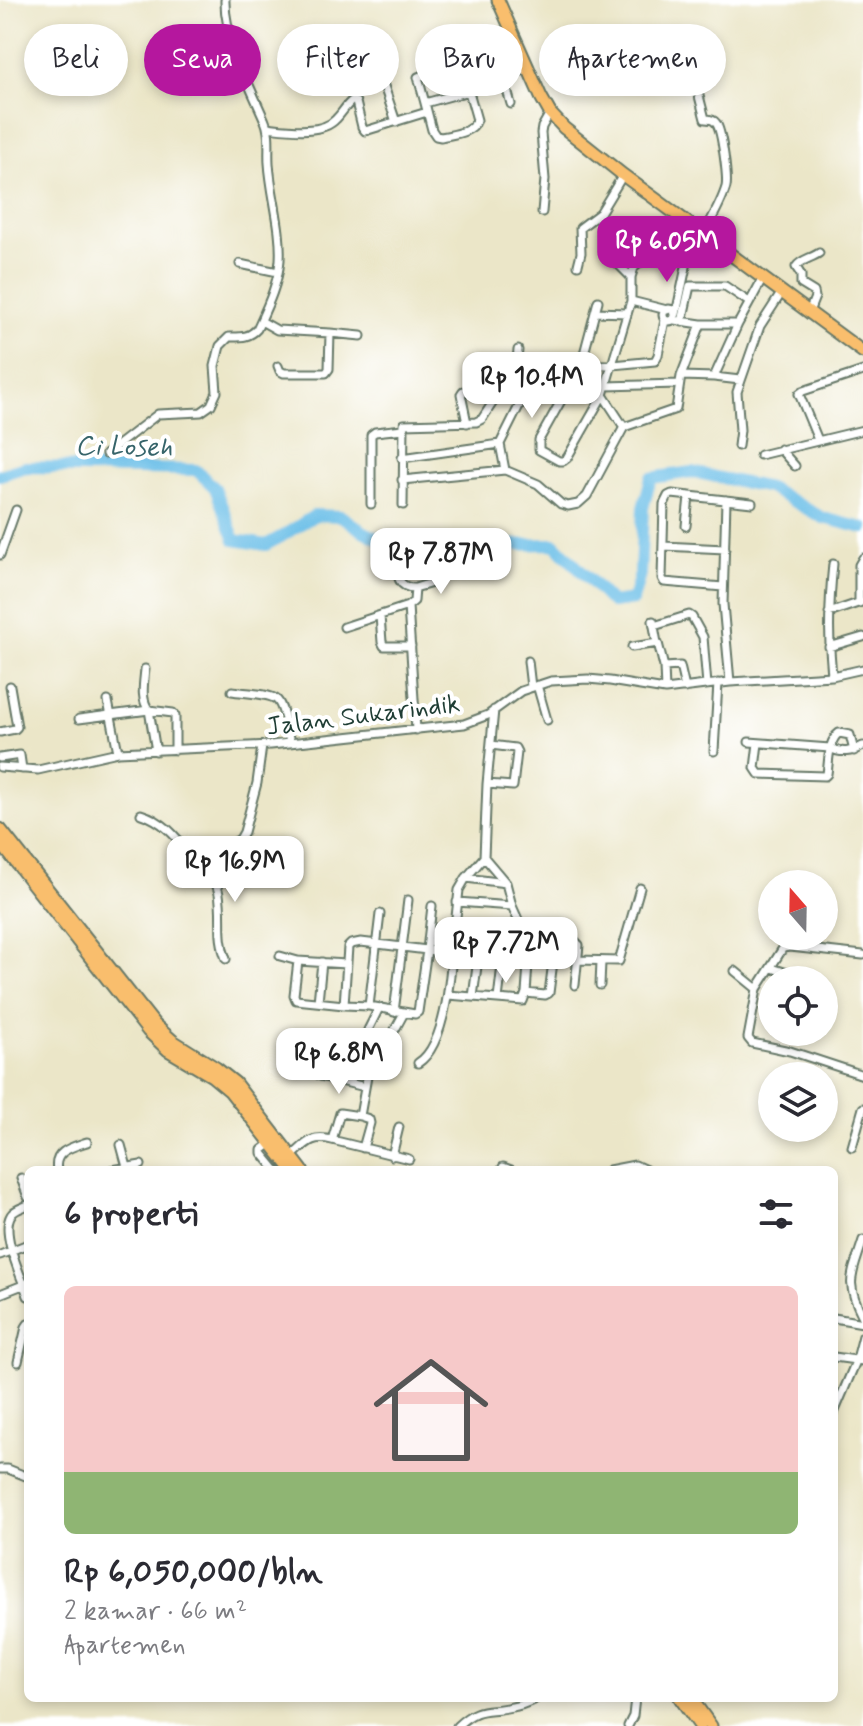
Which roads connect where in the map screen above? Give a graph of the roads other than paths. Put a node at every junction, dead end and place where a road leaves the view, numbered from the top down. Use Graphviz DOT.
graph roads {
  1 [pos="225,0"];
  2 [pos="498,0"];
  3 [pos="529,69"];
  4 [pos="523,71"];
  5 [pos="387,96"];
  6 [pos="423,96"];
  7 [pos="445,96"];
  8 [pos="470,96"];
  9 [pos="508,96"];
  10 [pos="699,96"];
  11 [pos="425,103"];
  12 [pos="511,104"];
  13 [pos="427,112"];
  14 [pos="550,113"];
  15 [pos="396,122"];
  16 [pos="267,127"];
  17 [pos="623,175"];
  18 [pos="542,212"];
  19 [pos="681,218"];
  20 [pos="670,235"];
  21 [pos="703,235"];
  22 [pos="819,253"];
  23 [pos="687,262"];
  24 [pos="240,264"];
  25 [pos="578,265"];
  26 [pos="278,273"];
  27 [pos="631,277"];
  28 [pos="763,278"];
  29 [pos="686,286"];
  30 [pos="782,292"];
  31 [pos="598,301"];
  32 [pos="631,301"];
  33 [pos="749,302"];
  34 [pos="595,312"];
  35 [pos="809,312"];
  36 [pos="627,313"];
  37 [pos="674,319"];
  38 [pos="261,321"];
  39 [pos="701,324"];
  40 [pos="738,324"];
  41 [pos="330,333"];
  42 [pos="361,336"];
  43 [pos="518,350"];
  44 [pos="863,352"];
  45 [pos="517,364"];
  46 [pos="581,365"];
  47 [pos="613,365"];
  48 [pos="278,366"];
  49 [pos="863,371"];
  50 [pos="714,377"];
  51 [pos="680,380"];
  52 [pos="740,380"];
  53 [pos="604,391"];
  54 [pos="564,392"];
  55 [pos="499,393"];
  56 [pos="514,393"];
  57 [pos="525,394"];
  58 [pos="467,423"];
  59 [pos="624,427"];
  60 [pos="403,429"];
  61 [pos="863,430"];
  62 [pos="818,440"];
  63 [pos="500,444"];
  64 [pos="738,446"];
  65 [pos="780,449"];
  66 [pos="106,454"];
  67 [pos="760,455"];
  68 [pos="402,458"];
  69 [pos="795,466"];
  70 [pos="505,470"];
  71 [pos="402,480"];
  72 [pos="689,496"];
  73 [pos="726,500"];
  74 [pos="752,503"];
  75 [pos="371,504"];
  76 [pos="403,505"];
  77 [pos="16,510"];
  78 [pos="686,526"];
  79 [pos="663,546"];
  80 [pos="725,549"];
  81 [pos="0,555"];
  82 [pos="863,558"];
  83 [pos="833,564"];
  84 [pos="723,587"];
  85 [pos="415,588"];
  86 [pos="861,602"];
  87 [pos="408,606"];
  88 [pos="829,613"];
  89 [pos="380,616"];
  90 [pos="344,627"];
  91 [pos="863,637"];
  92 [pos="657,643"];
  93 [pos="411,646"];
  94 [pos="632,647"];
  95 [pos="829,647"];
  96 [pos="528,661"];
  97 [pos="664,667"];
  98 [pos="145,669"];
  99 [pos="863,669"];
  100 [pos="832,676"];
  101 [pos="730,682"];
  102 [pos="718,683"];
  103 [pos="707,685"];
  104 [pos="10,686"];
  105 [pos="534,686"];
  106 [pos="685,688"];
  107 [pos="665,690"];
  108 [pos="232,691"];
  109 [pos="108,701"];
  110 [pos="149,710"];
  111 [pos="494,710"];
  112 [pos="110,714"];
  113 [pos="79,719"];
  114 [pos="547,720"];
  115 [pos="416,730"];
  116 [pos="0,732"];
  117 [pos="749,742"];
  118 [pos="290,743"];
  119 [pos="758,743"];
  120 [pos="491,745"];
  121 [pos="262,746"];
  122 [pos="863,746"];
  123 [pos="830,748"];
  124 [pos="175,750"];
  125 [pos="156,751"];
  126 [pos="714,751"];
  127 [pos="854,751"];
  128 [pos="118,752"];
  129 [pos="0,758"];
  130 [pos="0,767"];
  131 [pos="22,769"];
  132 [pos="487,784"];
  133 [pos="141,814"];
  134 [pos="0,829"];
  135 [pos="0,842"];
  136 [pos="209,856"];
  137 [pos="484,857"];
  138 [pos="199,865"];
  139 [pos="184,873"];
  140 [pos="466,878"];
  141 [pos="506,883"];
  142 [pos="640,888"];
  143 [pos="408,900"];
  144 [pos="457,902"];
  145 [pos="54,904"];
  146 [pos="432,906"];
  147 [pos="512,906"];
  148 [pos="380,914"];
  149 [pos="455,926"];
  150 [pos="482,928"];
  151 [pos="506,931"];
  152 [pos="527,934"];
  153 [pos="556,938"];
  154 [pos="378,945"];
  155 [pos="403,948"];
  156 [pos="427,950"];
  157 [pos="452,953"];
  158 [pos="863,955"];
  159 [pos="280,956"];
  160 [pos="226,959"];
  161 [pos="578,960"];
  162 [pos="298,961"];
  163 [pos="322,962"];
  164 [pos="601,962"];
  165 [pos="346,964"];
  166 [pos="773,966"];
  167 [pos="735,971"];
  168 [pos="575,985"];
  169 [pos="600,985"];
  170 [pos="757,989"];
  171 [pos="526,993"];
  172 [pos="448,995"];
  173 [pos="473,997"];
  174 [pos="498,999"];
  175 [pos="318,1002"];
  176 [pos="344,1005"];
  177 [pos="369,1006"];
  178 [pos="379,1008"];
  179 [pos="394,1012"];
  180 [pos="404,1013"];
  181 [pos="368,1030"];
  182 [pos="385,1048"];
  183 [pos="334,1049"];
  184 [pos="418,1063"];
  185 [pos="863,1075"];
  186 [pos="320,1076"];
  187 [pos="365,1087"];
  188 [pos="863,1108"];
  189 [pos="360,1116"];
  190 [pos="399,1127"];
  191 [pos="332,1140"];
  192 [pos="87,1142"];
  193 [pos="270,1144"];
  194 [pos="121,1145"];
  195 [pos="852,1147"];
  196 [pos="363,1148"];
  197 [pos="292,1156"];
  198 [pos="392,1156"];
  199 [pos="409,1159"];
  200 [pos="141,1165"];
  201 [pos="57,1166"];
  202 [pos="127,1166"];
  203 [pos="134,1166"];
  204 [pos="273,1166"];
  205 [pos="289,1166"];
  206 [pos="299,1166"];
  207 [pos="21,1178"];
  208 [pos="24,1186"];
  209 [pos="24,1206"];
  210 [pos="863,1240"];
  211 [pos="24,1246"];
  212 [pos="10,1251"];
  213 [pos="0,1255"];
  214 [pos="24,1280"];
  215 [pos="24,1285"];
  216 [pos="0,1294"];
  217 [pos="838,1318"];
  218 [pos="863,1320"];
  219 [pos="24,1336"];
  220 [pos="863,1336"];
  221 [pos="838,1357"];
  222 [pos="860,1360"];
  223 [pos="18,1362"];
  224 [pos="838,1405"];
  225 [pos="0,1469"];
  226 [pos="24,1475"];
  227 [pos="527,1702"];
  228 [pos="635,1702"];
  229 [pos="683,1702"];
  230 [pos="694,1702"];
  231 [pos="457,1726"];
  232 [pos="628,1726"];
  233 [pos="700,1726"];
  234 [pos="711,1726"];
  1 -- 16 [label="street"];
  2 -- 3 [label="main road"];
  3 -- 4 [label="street"];
  3 -- 14 [label="main road"];
  5 -- 15 [label="street"];
  6 -- 11 [label="street"];
  7 -- 11 [label="street"];
  8 -- 13 [label="street"];
  9 -- 12 [label="street"];
  10 -- 21 [label="street"];
  11 -- 13 [label="street"];
  13 -- 15 [label="street"];
  14 -- 17 [label="main road"];
  14 -- 18 [label="street"];
  15 -- 16 [label="street"];
  16 -- 26 [label="street"];
  17 -- 19 [label="main road"];
  17 -- 25 [label="street"];
  19 -- 20 [label="street"];
  19 -- 21 [label="main road"];
  20 -- 27 [label="street"];
  20 -- 27 [label="street"];
  21 -- 28 [label="main road"];
  22 -- 35 [label="street"];
  23 -- 29 [label="street"];
  24 -- 26 [label="street"];
  26 -- 38 [label="street"];
  27 -- 32 [label="street"];
  28 -- 30 [label="main road"];
  28 -- 33 [label="street"];
  29 -- 33 [label="street"];
  29 -- 37 [label="street"];
  30 -- 35 [label="main road"];
  30 -- 52 [label="street"];
  31 -- 34 [label="street"];
  32 -- 36 [label="street"];
  32 -- 37 [label="street"];
  33 -- 40 [label="street"];
  34 -- 36 [label="street"];
  34 -- 46 [label="street"];
  35 -- 44 [label="main road"];
  36 -- 47 [label="street"];
  37 -- 39 [label="street"];
  37 -- 47 [label="street"];
  38 -- 41 [label="street"];
  38 -- 66 [label="street"];
  39 -- 40 [label="street"];
  39 -- 51 [label="street"];
  40 -- 50 [label="street"];
  41 -- 42 [label="street"];
  41 -- 48 [label="street"];
  43 -- 45 [label="street"];
  45 -- 46 [label="street"];
  45 -- 56 [label="street"];
  46 -- 47 [label="street"];
  46 -- 54 [label="street"];
  47 -- 53 [label="street"];
  49 -- 62 [label="street"];
  50 -- 51 [label="street"];
  50 -- 52 [label="street"];
  51 -- 53 [label="street"];
  51 -- 59 [label="street"];
  52 -- 64 [label="street"];
  53 -- 54 [label="street"];
  53 -- 54 [label="street"];
  53 -- 59 [label="street"];
  54 -- 57 [label="street"];
  55 -- 56 [label="street"];
  55 -- 58 [label="street"];
  55 -- 58 [label="street"];
  56 -- 57 [label="street"];
  57 -- 63 [label="street"];
  58 -- 60 [label="street"];
  59 -- 70 [label="street"];
  60 -- 68 [label="street"];
  60 -- 75 [label="street"];
  61 -- 62 [label="street"];
  62 -- 65 [label="street"];
  63 -- 68 [label="street"];
  63 -- 70 [label="street"];
  65 -- 67 [label="street"];
  65 -- 69 [label="street"];
  68 -- 71 [label="street"];
  70 -- 71 [label="street"];
  71 -- 76 [label="street"];
  72 -- 73 [label="street"];
  72 -- 78 [label="street"];
  72 -- 79 [label="street"];
  73 -- 74 [label="street"];
  73 -- 80 [label="street"];
  77 -- 81 [label="street"];
  79 -- 80 [label="street"];
  79 -- 84 [label="street"];
  80 -- 84 [label="street"];
  82 -- 86 [label="street"];
  83 -- 88 [label="street"];
  84 -- 101 [label="street"];
  85 -- 85 [label="street"];
  85 -- 87 [label="street"];
  86 -- 88 [label="street"];
  87 -- 89 [label="street"];
  87 -- 93 [label="street"];
  88 -- 95 [label="street"];
  89 -- 90 [label="street"];
  89 -- 93 [label="street"];
  91 -- 95 [label="street"];
  92 -- 94 [label="street"];
  92 -- 97 [label="street"];
  92 -- 103 [label="street"];
  93 -- 115 [label="street"];
  95 -- 100 [label="street"];
  96 -- 105 [label="street"];
  97 -- 106 [label="street"];
  97 -- 107 [label="street"];
  98 -- 110 [label="street"];
  99 -- 100 [label="street, Jalan Sukarindik"];
  100 -- 101 [label="street, Jalan Sukarindik"];
  101 -- 102 [label="street, Jalan Sukarindik"];
  102 -- 103 [label="street, Jalan Sukarindik"];
  102 -- 126 [label="street"];
  103 -- 106 [label="street, Jalan Sukarindik"];
  104 -- 116 [label="street"];
  105 -- 107 [label="street, Jalan Sukarindik"];
  105 -- 111 [label="street, Jalan Sukarindik"];
  105 -- 114 [label="street"];
  106 -- 107 [label="street, Jalan Sukarindik"];
  108 -- 118 [label="street"];
  109 -- 112 [label="street"];
  110 -- 112 [label="street"];
  110 -- 124 [label="street"];
  110 -- 125 [label="street"];
  111 -- 115 [label="street, Jalan Sukarindik"];
  111 -- 120 [label="street"];
  112 -- 113 [label="street"];
  112 -- 128 [label="street"];
  115 -- 118 [label="street, Jalan Sukarindik"];
  117 -- 119 [label="street"];
  118 -- 121 [label="street, Jalan Sukarindik"];
  119 -- 123 [label="street"];
  119 -- 123 [label="street"];
  120 -- 132 [label="street"];
  120 -- 132 [label="street"];
  121 -- 124 [label="street, Jalan Sukarindik"];
  121 -- 136 [label="street"];
  122 -- 127 [label="street"];
  123 -- 127 [label="street"];
  123 -- 127 [label="street"];
  124 -- 125 [label="street, Jalan Sukarindik"];
  125 -- 128 [label="street, Jalan Sukarindik"];
  128 -- 131 [label="street, Jalan Sukarindik"];
  129 -- 131 [label="street"];
  130 -- 131 [label="street, Jalan Sukarindik"];
  132 -- 137 [label="street"];
  133 -- 138 [label="street"];
  134 -- 145 [label="main road"];
  135 -- 145 [label="main road"];
  136 -- 138 [label="street"];
  136 -- 160 [label="street"];
  137 -- 140 [label="street"];
  137 -- 141 [label="street"];
  138 -- 139 [label="street"];
  140 -- 141 [label="street"];
  140 -- 144 [label="street"];
  141 -- 147 [label="street"];
  142 -- 164 [label="street"];
  143 -- 155 [label="street"];
  144 -- 147 [label="street"];
  144 -- 149 [label="street"];
  145 -- 193 [label="main road"];
  145 -- 197 [label="main road"];
  146 -- 156 [label="street"];
  147 -- 152 [label="street"];
  148 -- 154 [label="street"];
  149 -- 150 [label="street"];
  149 -- 157 [label="street"];
  150 -- 151 [label="street"];
  150 -- 173 [label="street"];
  151 -- 152 [label="street"];
  151 -- 174 [label="street"];
  152 -- 153 [label="street"];
  152 -- 171 [label="street"];
  153 -- 161 [label="street"];
  153 -- 171 [label="street"];
  154 -- 155 [label="street"];
  154 -- 165 [label="street"];
  154 -- 177 [label="street"];
  155 -- 156 [label="street"];
  155 -- 179 [label="street"];
  156 -- 157 [label="street"];
  156 -- 180 [label="street"];
  157 -- 172 [label="street"];
  158 -- 166 [label="street"];
  159 -- 162 [label="street"];
  161 -- 164 [label="street"];
  161 -- 168 [label="street"];
  162 -- 163 [label="street"];
  162 -- 175 [label="street"];
  163 -- 165 [label="street"];
  163 -- 175 [label="street"];
  164 -- 169 [label="street"];
  165 -- 176 [label="street"];
  167 -- 170 [label="street"];
  170 -- 185 [label="street"];
  171 -- 174 [label="street"];
  172 -- 173 [label="street"];
  172 -- 184 [label="street"];
  173 -- 174 [label="street"];
  175 -- 176 [label="street"];
  176 -- 177 [label="street"];
  177 -- 178 [label="street"];
  178 -- 179 [label="street"];
  178 -- 181 [label="street"];
  179 -- 180 [label="street"];
  180 -- 182 [label="street"];
  183 -- 187 [label="street"];
  186 -- 187 [label="street"];
  187 -- 189 [label="street"];
  188 -- 195 [label="street"];
  189 -- 191 [label="street"];
  189 -- 196 [label="street"];
  190 -- 198 [label="street"];
  191 -- 196 [label="street"];
  191 -- 197 [label="street"];
  192 -- 201 [label="street"];
  193 -- 204 [label="street"];
  193 -- 205 [label="main road"];
  194 -- 202 [label="street"];
  196 -- 198 [label="street"];
  197 -- 206 [label="main road"];
  198 -- 199 [label="street"];
  200 -- 203 [label="street"];
  207 -- 208 [label="street"];
  209 -- 212 [label="street"];
  210 -- 218 [label="street"];
  211 -- 212 [label="street"];
  212 -- 213 [label="street"];
  212 -- 214 [label="street"];
  215 -- 216 [label="street"];
  217 -- 218 [label="street"];
  219 -- 223 [label="street"];
  220 -- 222 [label="street"];
  221 -- 222 [label="street"];
  222 -- 224 [label="street"];
  225 -- 226 [label="street"];
  227 -- 231 [label="street"];
  228 -- 232 [label="street"];
  229 -- 233 [label="main road"];
  230 -- 234 [label="main road"];
}
